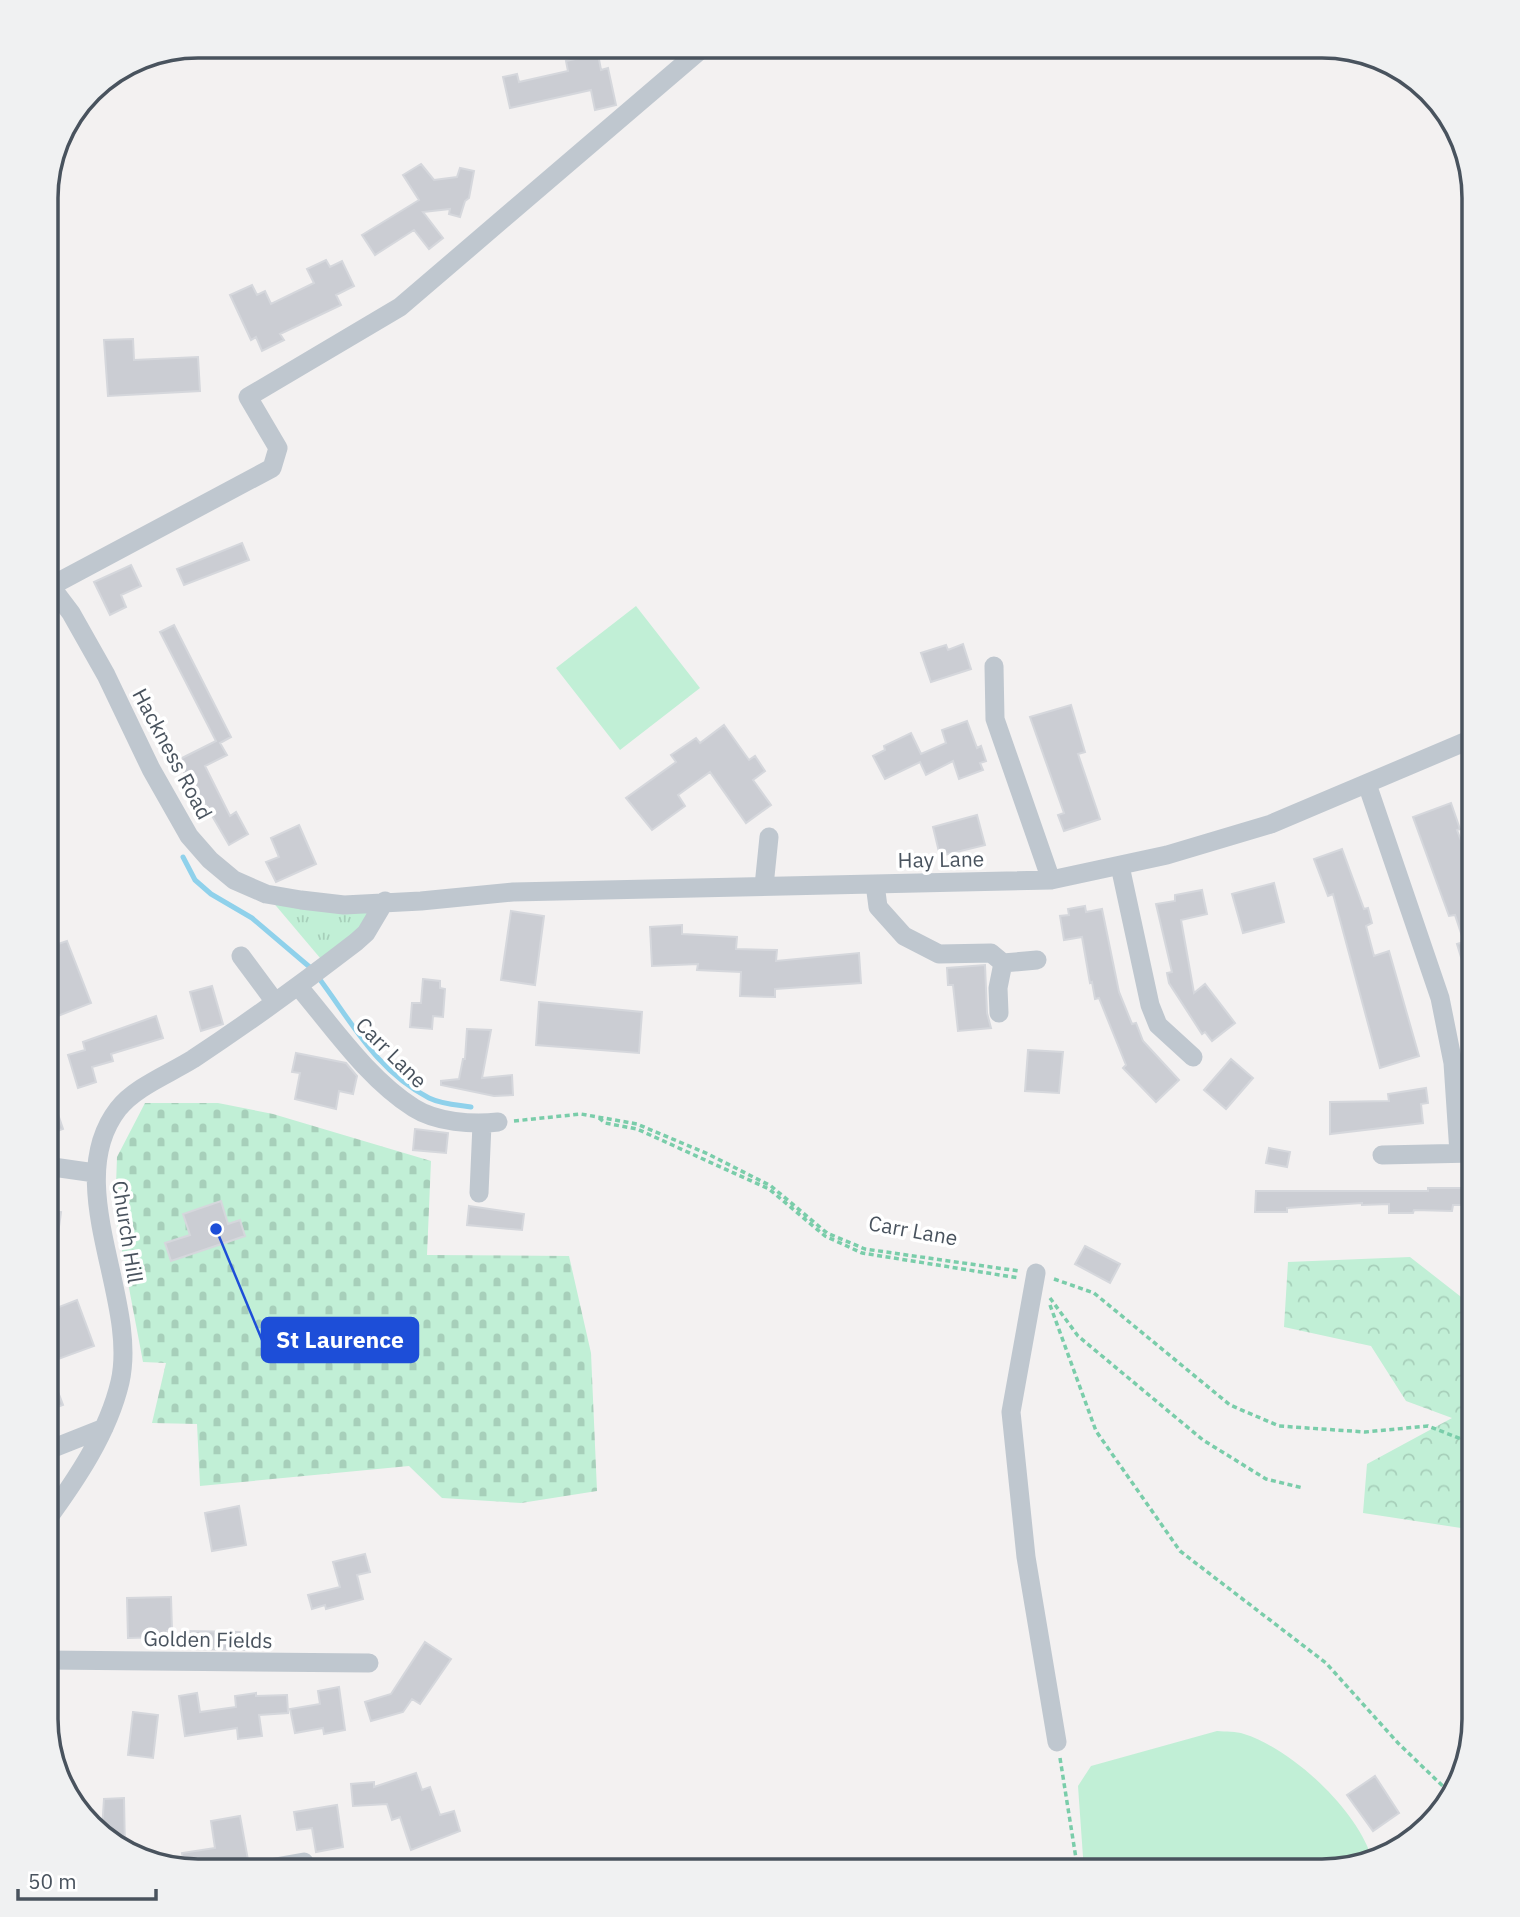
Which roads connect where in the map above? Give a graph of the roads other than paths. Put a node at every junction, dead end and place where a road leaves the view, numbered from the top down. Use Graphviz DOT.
graph roads {
  1 [pos="691,58"];
  2 [pos="58,578"];
  3 [pos="58,596"];
  4 [pos="994,666"];
  5 [pos="1462,744"];
  6 [pos="1367,785"];
  7 [pos="769,837"];
  8 [pos="1121,866"];
  9 [pos="1051,880"];
  10 [pos="875,884"];
  11 [pos="764,886"];
  12 [pos="385,901"];
  13 [pos="242,956"];
  14 [pos="1037,960"];
  15 [pos="1003,963"];
  16 [pos="303,982"];
  17 [pos="275,1002"];
  18 [pos="999,1013"];
  19 [pos="1193,1057"];
  20 [pos="1462,1121"];
  21 [pos="1462,1153"];
  22 [pos="1382,1155"];
  23 [pos="58,1168"];
  24 [pos="95,1173"];
  25 [pos="479,1193"];
  26 [pos="1036,1277"];
  27 [pos="104,1428"];
  28 [pos="58,1446"];
  29 [pos="58,1502"];
  30 [pos="58,1660"];
  31 [pos="369,1663"];
  32 [pos="1057,1742"];
  1 -- 2 [label="street"];
  3 -- 12 [label="street, Hackness Road"];
  4 -- 9 [label="street"];
  5 -- 6 [label="street, Hay Lane"];
  6 -- 8 [label="street, Hay Lane"];
  6 -- 20 [label="street"];
  7 -- 11 [label="street"];
  8 -- 9 [label="street, Hay Lane"];
  8 -- 19 [label="street"];
  9 -- 10 [label="street, Hay Lane"];
  10 -- 11 [label="street, Hay Lane"];
  10 -- 15 [label="street"];
  11 -- 12 [label="street, Hay Lane"];
  12 -- 16 [label="street, Church Hill"];
  13 -- 17 [label="street"];
  14 -- 15 [label="street"];
  15 -- 18 [label="street"];
  16 -- 17 [label="street, Church Hill"];
  16 -- 25 [label="street, Carr Lane"];
  17 -- 24 [label="street, Church Hill"];
  21 -- 22 [label="street"];
  23 -- 24 [label="street"];
  24 -- 27 [label="street, Church Hill"];
  26 -- 32 [label="street"];
  27 -- 28 [label="street"];
  27 -- 29 [label="street, Church Hill"];
  30 -- 31 [label="street, Golden Fields"];
}
